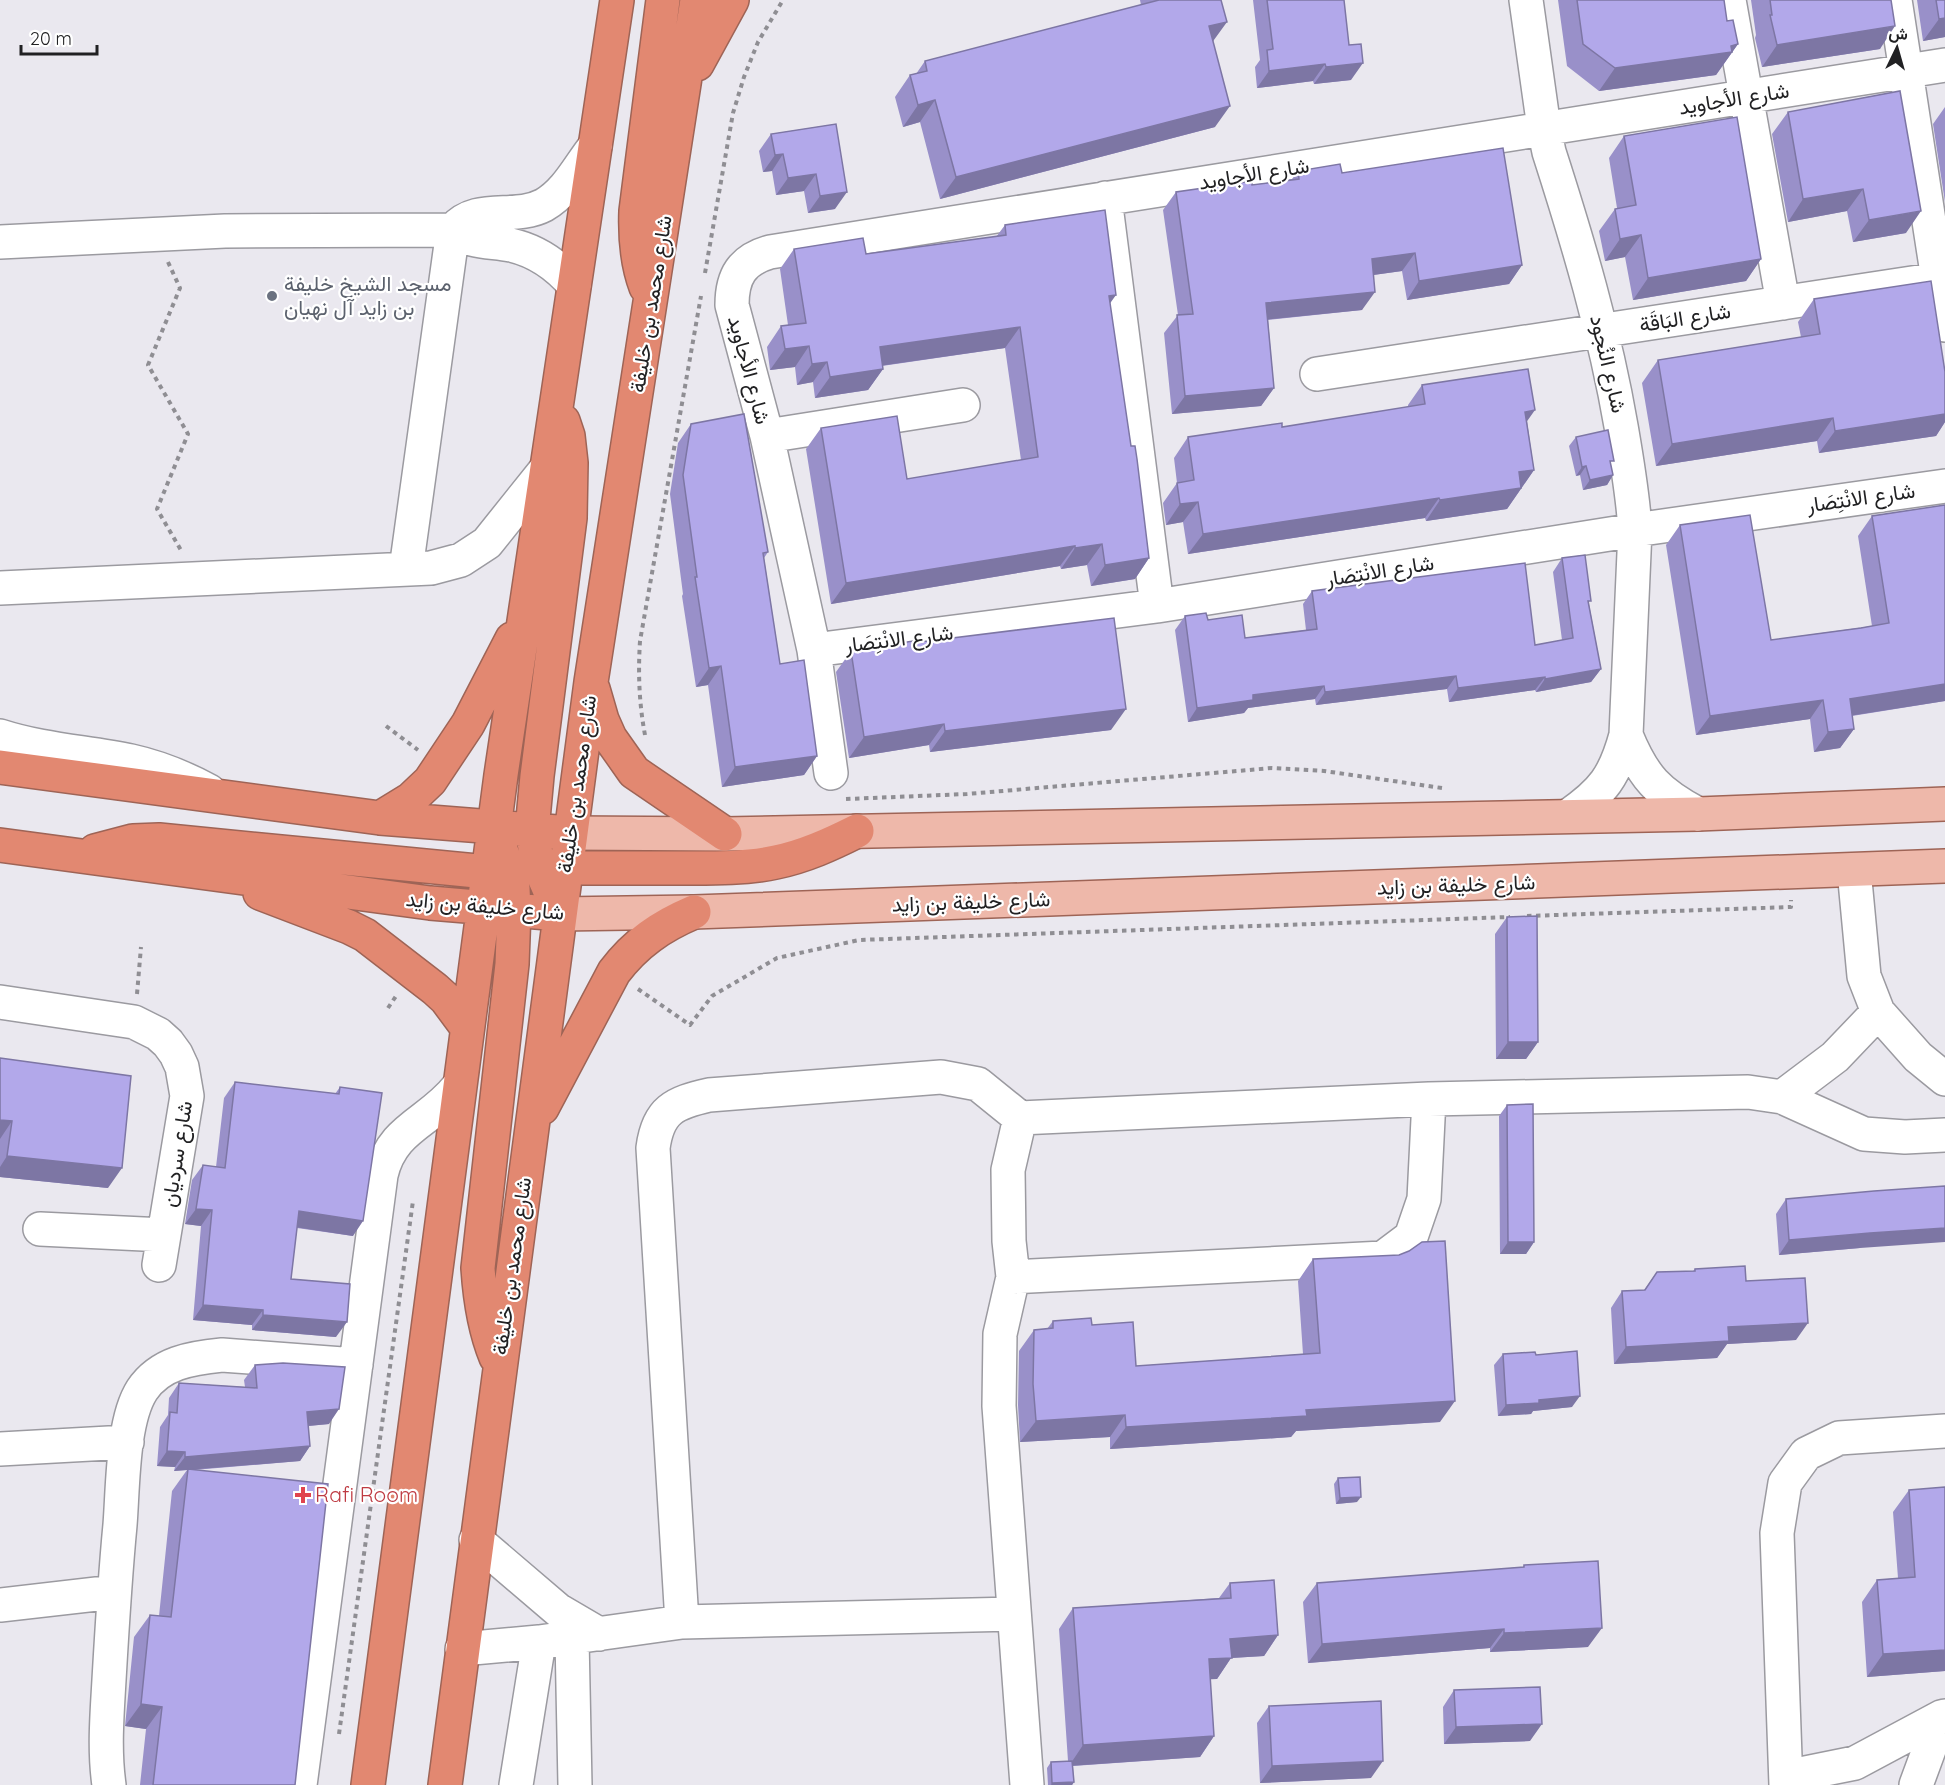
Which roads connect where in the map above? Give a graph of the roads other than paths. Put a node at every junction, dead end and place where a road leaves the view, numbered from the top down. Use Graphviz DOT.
graph roads {
  1 [pos="617,0"];
  2 [pos="663,0"];
  3 [pos="697,0"];
  4 [pos="732,0"];
  5 [pos="1526,0"];
  6 [pos="1729,0"];
  7 [pos="1895,0"];
  8 [pos="1945,65"];
  9 [pos="1906,72"];
  10 [pos="684,93"];
  11 [pos="1747,97"];
  12 [pos="1544,128"];
  13 [pos="595,146"];
  14 [pos="1105,198"];
  15 [pos="527,212"];
  16 [pos="453,230"];
  17 [pos="0,242"];
  18 [pos="525,249"];
  19 [pos="1941,279"];
  20 [pos="574,285"];
  21 [pos="651,300"];
  22 [pos="1783,303"];
  23 [pos="1945,325"];
  24 [pos="1602,331"];
  25 [pos="1317,374"];
  26 [pos="557,402"];
  27 [pos="963,405"];
  28 [pos="767,436"];
  29 [pos="547,468"];
  30 [pos="1945,486"];
  31 [pos="1635,530"];
  32 [pos="406,569"];
  33 [pos="0,588"];
  34 [pos="1157,606"];
  35 [pos="525,613"];
  36 [pos="814,650"];
  37 [pos="591,682"];
  38 [pos="1626,735"];
  39 [pos="0,736"];
  40 [pos="0,767"];
  41 [pos="838,786"];
  42 [pos="218,797"];
  43 [pos="1945,804"];
  44 [pos="1698,814"];
  45 [pos="1568,816"];
  46 [pos="380,818"];
  47 [pos="494,827"];
  48 [pos="857,831"];
  49 [pos="570,833"];
  50 [pos="725,834"];
  51 [pos="0,845"];
  52 [pos="81,856"];
  53 [pos="1945,866"];
  54 [pos="525,870"];
  55 [pos="1854,870"];
  56 [pos="208,873"];
  57 [pos="482,908"];
  58 [pos="694,912"];
  59 [pos="560,914"];
  60 [pos="0,1002"];
  61 [pos="1878,1012"];
  62 [pos="466,1026"];
  63 [pos="1945,1079"];
  64 [pos="458,1087"];
  65 [pos="1782,1097"];
  66 [pos="1429,1099"];
  67 [pos="1020,1118"];
  68 [pos="530,1133"];
  69 [pos="1945,1135"];
  70 [pos="40,1229"];
  71 [pos="1013,1277"];
  72 [pos="500,1364"];
  73 [pos="356,1365"];
  74 [pos="1945,1431"];
  75 [pos="127,1442"];
  76 [pos="0,1449"];
  77 [pos="476,1540"];
  78 [pos="114,1592"];
  79 [pos="0,1605"];
  80 [pos="1014,1614"];
  81 [pos="682,1622"];
  82 [pos="585,1636"];
  83 [pos="539,1642"];
  84 [pos="462,1649"];
  85 [pos="527,1717"];
  86 [pos="1943,1717"];
  87 [pos="574,1721"];
  88 [pos="1786,1781"];
  89 [pos="109,1785"];
  90 [pos="300,1785"];
  91 [pos="368,1785"];
  92 [pos="445,1785"];
  93 [pos="516,1785"];
  94 [pos="575,1785"];
  95 [pos="1027,1785"];
  96 [pos="1916,1785"];
  1 -- 13 [label="highway, شارع محمد بن خليفة"];
  2 -- 21 [label="highway"];
  3 -- 10 [label="highway, شارع محمد بن خليفة"];
  4 -- 10 [label="highway"];
  5 -- 12 [label="street, شارع النُجود"];
  6 -- 11 [label="street"];
  7 -- 9 [label="street"];
  8 -- 9 [label="street, شارع الأجاويد"];
  9 -- 11 [label="street, شارع الأجاويد"];
  9 -- 19 [label="street"];
  10 -- 21 [label="highway, شارع محمد بن خليفة"];
  11 -- 12 [label="street, شارع الأجاويد"];
  11 -- 22 [label="street"];
  12 -- 14 [label="street, شارع الأجاويد"];
  12 -- 24 [label="street, شارع النُجود"];
  13 -- 15 [label="street"];
  13 -- 20 [label="highway, شارع محمد بن خليفة"];
  14 -- 28 [label="street, شارع الأجاويد"];
  14 -- 34 [label="street"];
  15 -- 16 [label="street"];
  15 -- 18 [label="street"];
  16 -- 17 [label="street"];
  16 -- 18 [label="street"];
  16 -- 32 [label="street"];
  18 -- 20 [label="street"];
  19 -- 22 [label="street, شارع البَاقَة"];
  19 -- 23 [label="street"];
  20 -- 26 [label="highway, شارع محمد بن خليفة"];
  21 -- 37 [label="highway, شارع محمد بن خليفة"];
  22 -- 24 [label="street, شارع البَاقَة"];
  24 -- 25 [label="street, شارع البَاقَة"];
  24 -- 31 [label="street, شارع النُجود"];
  26 -- 29 [label="highway, شارع محمد بن خليفة"];
  26 -- 54 [label="highway"];
  27 -- 28 [label="street, شارع الأجاويد"];
  28 -- 36 [label="street, شارع الأجاويد"];
  29 -- 32 [label="street"];
  29 -- 35 [label="highway, شارع محمد بن خليفة"];
  30 -- 31 [label="street, شارع الانْتِصَار"];
  31 -- 34 [label="street, شارع الانْتِصَار"];
  31 -- 38 [label="street, شارع النُجود"];
  32 -- 33 [label="street"];
  34 -- 36 [label="street, شارع الانْتِصَار"];
  35 -- 46 [label="highway"];
  35 -- 47 [label="highway, شارع محمد بن خليفة"];
  36 -- 41 [label="street, شارع الأجاويد"];
  37 -- 49 [label="highway, شارع محمد بن خليفة"];
  37 -- 50 [label="highway"];
  38 -- 44 [label="street, شارع النُجود"];
  38 -- 45 [label="street, شارع النُجود"];
  39 -- 42 [label="street"];
  40 -- 42 [label="highway, شارع خليفة بن زايد"];
  42 -- 46 [label="highway, شارع خليفة بن زايد"];
  43 -- 44 [label="main road, شارع خليفة بن زايد"];
  44 -- 45 [label="main road, شارع خليفة بن زايد"];
  45 -- 48 [label="main road, شارع خليفة بن زايد"];
  46 -- 47 [label="highway, شارع خليفة بن زايد"];
  47 -- 54 [label="highway, شارع محمد بن خليفة"];
  47 -- 54 [label="highway, شارع خليفة بن زايد"];
  48 -- 50 [label="main road, شارع خليفة بن زايد"];
  48 -- 54 [label="highway"];
  49 -- 50 [label="main road, شارع خليفة بن زايد"];
  49 -- 54 [label="highway, شارع خليفة بن زايد"];
  51 -- 52 [label="highway, شارع خليفة بن زايد"];
  52 -- 54 [label="highway"];
  52 -- 56 [label="highway, شارع خليفة بن زايد"];
  53 -- 55 [label="main road, شارع خليفة بن زايد"];
  54 -- 57 [label="highway, شارع محمد بن خليفة"];
  54 -- 59 [label="highway, شارع محمد بن خليفة"];
  54 -- 59 [label="highway, شارع خليفة بن زايد"];
  54 -- 72 [label="highway"];
  55 -- 58 [label="main road, شارع خليفة بن زايد"];
  55 -- 61 [label="street"];
  56 -- 57 [label="highway, شارع خليفة بن زايد"];
  56 -- 62 [label="highway"];
  57 -- 62 [label="highway, شارع محمد بن خليفة"];
  58 -- 59 [label="main road, شارع خليفة بن زايد"];
  58 -- 68 [label="highway"];
  59 -- 68 [label="highway, شارع محمد بن خليفة"];
  60 -- 70 [label="street, شارع سرديان"];
  61 -- 63 [label="street"];
  61 -- 65 [label="street"];
  62 -- 64 [label="highway, شارع محمد بن خليفة"];
  64 -- 73 [label="street"];
  64 -- 91 [label="highway, شارع محمد بن خليفة"];
  65 -- 66 [label="street"];
  65 -- 69 [label="street"];
  66 -- 67 [label="street"];
  66 -- 71 [label="street"];
  67 -- 71 [label="street"];
  67 -- 81 [label="street"];
  68 -- 72 [label="highway, شارع محمد بن خليفة"];
  71 -- 80 [label="street"];
  72 -- 77 [label="highway, شارع محمد بن خليفة"];
  73 -- 75 [label="street"];
  73 -- 90 [label="street"];
  74 -- 88 [label="street"];
  75 -- 76 [label="street"];
  75 -- 78 [label="street"];
  77 -- 82 [label="street"];
  77 -- 84 [label="highway, شارع محمد بن خليفة"];
  78 -- 79 [label="street"];
  78 -- 89 [label="street"];
  80 -- 81 [label="street"];
  80 -- 95 [label="street"];
  81 -- 82 [label="street"];
  82 -- 83 [label="street"];
  82 -- 87 [label="street"];
  83 -- 84 [label="street"];
  83 -- 85 [label="street"];
  84 -- 92 [label="highway, شارع محمد بن خليفة"];
  85 -- 87 [label="street"];
  85 -- 93 [label="street"];
  86 -- 88 [label="street"];
  86 -- 96 [label="street"];
  87 -- 94 [label="street"];
}
